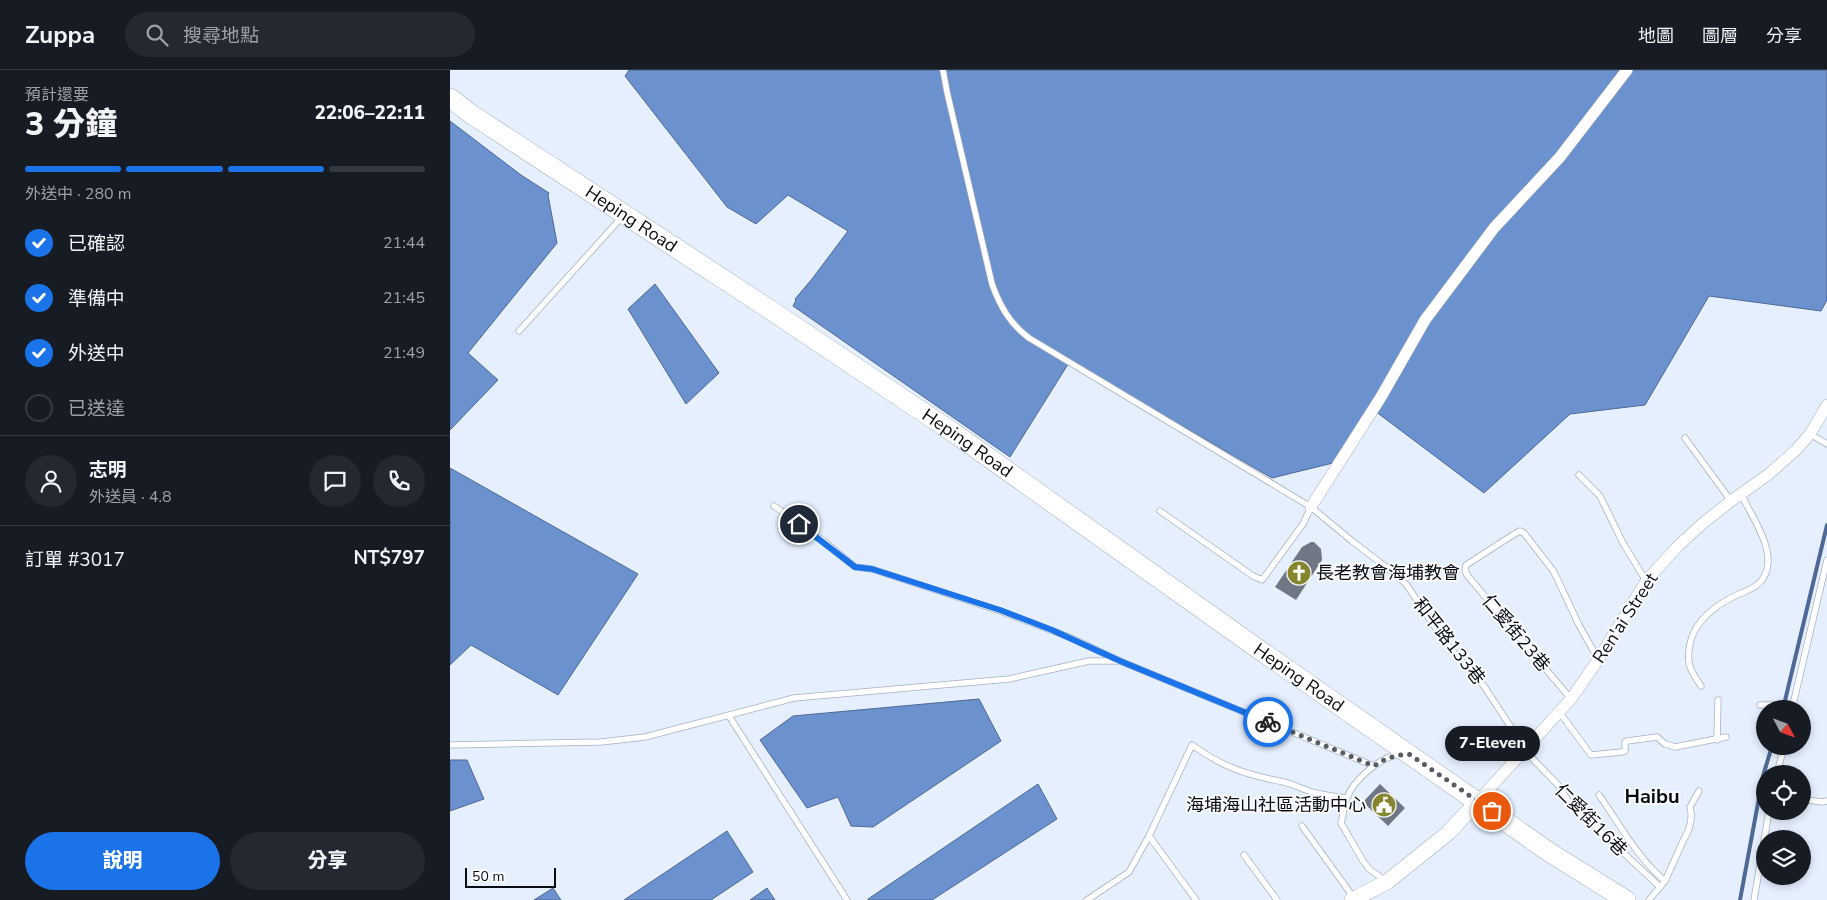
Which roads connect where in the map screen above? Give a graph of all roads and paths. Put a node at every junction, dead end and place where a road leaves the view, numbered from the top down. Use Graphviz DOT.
graph roads {
  1 [pos="943,70"];
  2 [pos="1627,70"];
  3 [pos="450,98"];
  4 [pos="626,214"];
  5 [pos="519,331"];
  6 [pos="1827,405"];
  7 [pos="1810,434"];
  8 [pos="1685,438"];
  9 [pos="1827,444"];
  10 [pos="1579,475"];
  11 [pos="1741,494"];
  12 [pos="1731,501"];
  13 [pos="774,506"];
  14 [pos="1311,507"];
  15 [pos="1160,511"];
  16 [pos="1827,560"];
  17 [pos="1646,581"];
  18 [pos="1598,660"];
  19 [pos="1120,661"];
  20 [pos="1701,686"];
  21 [pos="1571,699"];
  22 [pos="1718,700"];
  23 [pos="1793,700"];
  24 [pos="1560,713"];
  25 [pos="729,716"];
  26 [pos="1726,737"];
  27 [pos="1716,740"];
  28 [pos="450,745"];
  29 [pos="1526,749"];
  30 [pos="1409,754"];
  31 [pos="1374,766"];
  32 [pos="1698,791"];
  33 [pos="1599,795"];
  34 [pos="1347,798"];
  35 [pos="1811,800"];
  36 [pos="1478,801"];
  37 [pos="1827,801"];
  38 [pos="1767,820"];
  39 [pos="1302,826"];
  40 [pos="1148,836"];
  41 [pos="1244,855"];
  42 [pos="1665,881"];
  43 [pos="1387,882"];
  44 [pos="1660,888"];
  45 [pos="1353,899"];
  46 [pos="1622,899"];
  47 [pos="847,900"];
  48 [pos="1087,900"];
  49 [pos="1196,900"];
  50 [pos="1277,900"];
  51 [pos="1649,900"];
  52 [pos="1754,900"];
  1 -- 14 [label="lane, 和平路133巷"];
  2 -- 14 [label="street"];
  3 -- 4 [label="main road, Heping Road"];
  4 -- 5 [label="lane"];
  4 -- 30 [label="main road, Heping Road"];
  6 -- 7 [label="street, Ren'ai Street"];
  7 -- 9 [label="lane"];
  7 -- 11 [label="street, Ren'ai Street"];
  8 -- 12 [label="lane"];
  10 -- 17 [label="lane"];
  11 -- 12 [label="street, Ren'ai Street"];
  11 -- 20 [label="lane"];
  12 -- 17 [label="street, Ren'ai Street"];
  13 -- 19 [label="lane"];
  14 -- 15 [label="lane"];
  14 -- 29 [label="lane, 和平路133巷"];
  16 -- 23 [label="lane"];
  17 -- 18 [label="street, Ren'ai Street"];
  18 -- 21 [label="street, Ren'ai Street"];
  18 -- 21 [label="lane, 仁愛街23巷"];
  19 -- 25 [label="lane"];
  19 -- 31 [label="lane"];
  21 -- 24 [label="street, Ren'ai Street"];
  22 -- 27 [label="lane"];
  24 -- 27 [label="lane"];
  24 -- 29 [label="street, Ren'ai Street"];
  25 -- 28 [label="lane"];
  25 -- 47 [label="lane"];
  26 -- 27 [label="lane"];
  29 -- 36 [label="street, Ren'ai Street"];
  29 -- 44 [label="lane, 仁愛街16巷"];
  30 -- 31 [label="lane"];
  30 -- 36 [label="main road, Heping Road"];
  31 -- 34 [label="lane"];
  32 -- 42 [label="lane"];
  33 -- 42 [label="lane"];
  34 -- 40 [label="lane"];
  34 -- 43 [label="lane"];
  35 -- 37 [label="lane"];
  36 -- 43 [label="street"];
  36 -- 46 [label="main road, Heping Road"];
  38 -- 52 [label="lane"];
  39 -- 45 [label="lane"];
  40 -- 48 [label="lane"];
  40 -- 49 [label="lane"];
  41 -- 50 [label="lane"];
  42 -- 44 [label="lane"];
  43 -- 45 [label="street"];
  44 -- 51 [label="lane"];
}
